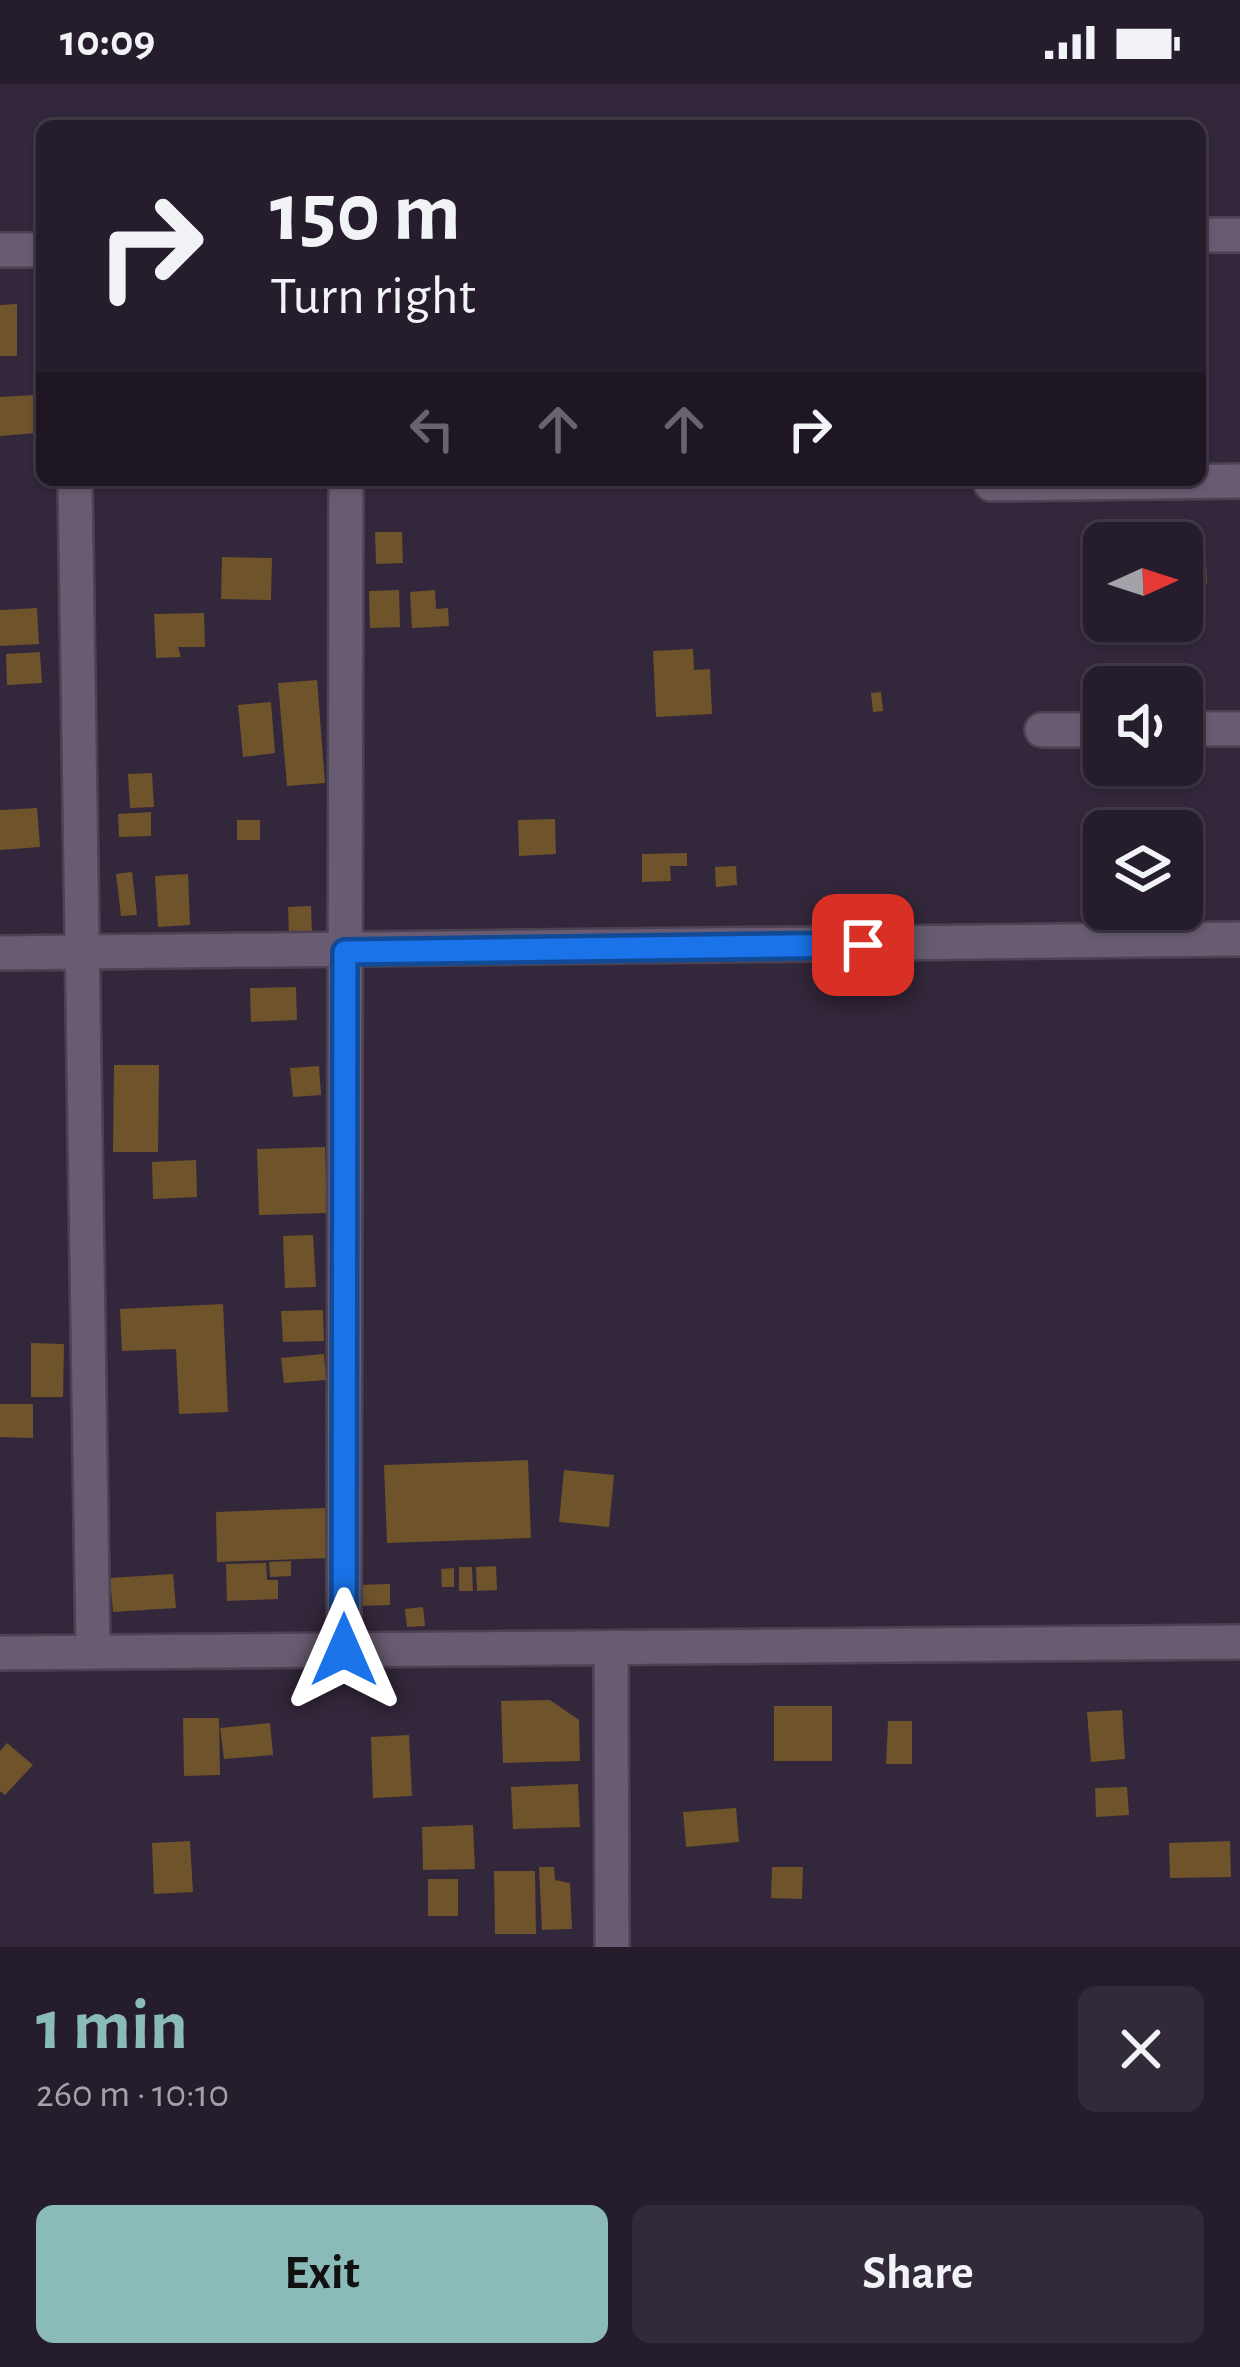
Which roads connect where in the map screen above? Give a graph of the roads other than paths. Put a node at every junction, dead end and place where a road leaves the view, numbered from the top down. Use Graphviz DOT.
graph roads {
  1 [pos="1240,235"];
  2 [pos="1206,236"];
  3 [pos="0,250"];
  4 [pos="36,250"];
  5 [pos="1206,481"];
  6 [pos="1240,481"];
  7 [pos="75,486"];
  8 [pos="346,486"];
  9 [pos="1203,729"];
  10 [pos="1240,729"];
  11 [pos="1042,730"];
  12 [pos="1083,730"];
  13 [pos="1240,939"];
  14 [pos="345,952"];
  15 [pos="0,953"];
  16 [pos="83,953"];
  17 [pos="1240,1642"];
  18 [pos="611,1648"];
  19 [pos="344,1650"];
  20 [pos="93,1652"];
  21 [pos="0,1653"];
  22 [pos="612,1947"];
  1 -- 2 [label="street"];
  3 -- 4 [label="street"];
  5 -- 6 [label="street"];
  7 -- 16 [label="street"];
  8 -- 14 [label="street"];
  9 -- 10 [label="street"];
  11 -- 12 [label="street"];
  13 -- 14 [label="street"];
  14 -- 16 [label="street"];
  14 -- 19 [label="street"];
  15 -- 16 [label="street"];
  16 -- 20 [label="street"];
  17 -- 18 [label="street"];
  18 -- 19 [label="street"];
  18 -- 22 [label="street"];
  19 -- 20 [label="street"];
  20 -- 21 [label="street"];
}
